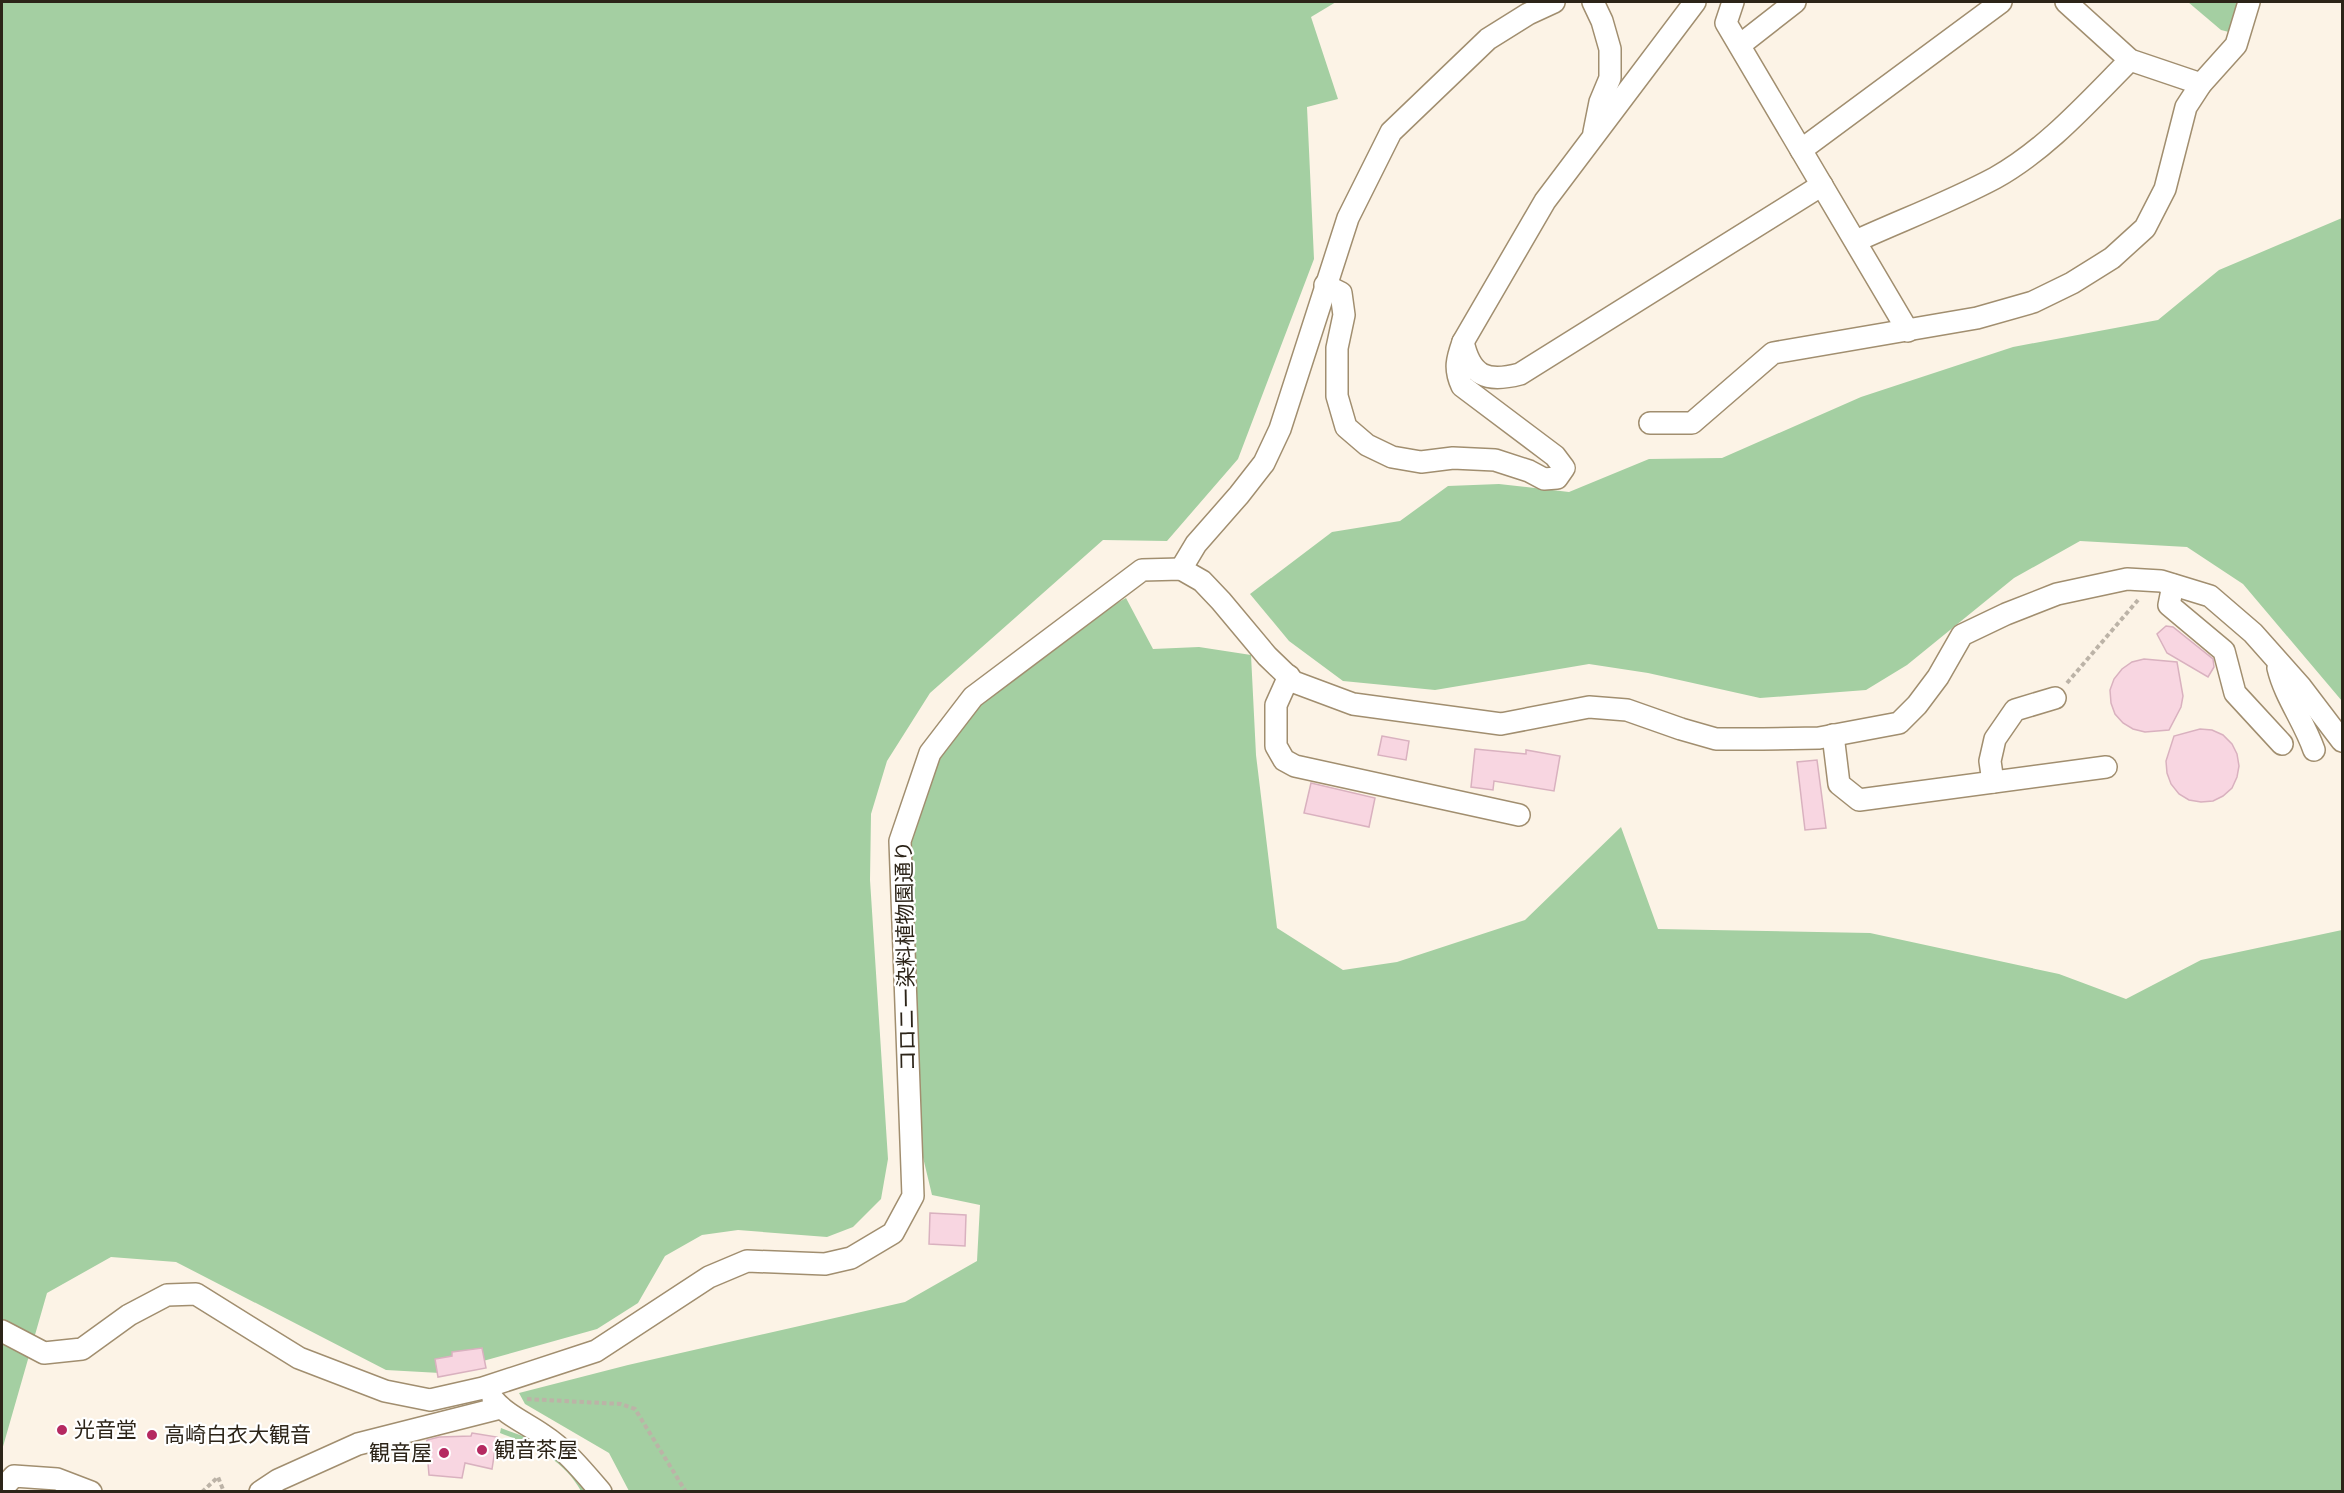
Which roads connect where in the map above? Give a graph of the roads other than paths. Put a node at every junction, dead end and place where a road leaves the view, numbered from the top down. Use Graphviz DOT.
graph roads {
  1 [pos="1554,2"];
  2 [pos="1593,2"];
  3 [pos="1695,2"];
  4 [pos="1733,2"];
  5 [pos="1795,2"];
  6 [pos="2001,2"];
  7 [pos="2066,2"];
  8 [pos="2249,2"];
  9 [pos="1740,45"];
  10 [pos="2130,60"];
  11 [pos="2201,84"];
  12 [pos="1592,141"];
  13 [pos="1801,150"];
  14 [pos="1822,185"];
  15 [pos="1856,241"];
  16 [pos="1325,285"];
  17 [pos="1908,332"];
  18 [pos="1463,342"];
  19 [pos="1650,423"];
  20 [pos="1181,569"];
  21 [pos="2164,583"];
  22 [pos="2276,659"];
  23 [pos="1289,676"];
  24 [pos="2055,698"];
  25 [pos="1833,735"];
  26 [pos="2343,741"];
  27 [pos="2282,744"];
  28 [pos="2314,750"];
  29 [pos="2106,767"];
  30 [pos="1992,782"];
  31 [pos="1519,815"];
  32 [pos="2,1331"];
  33 [pos="483,1388"];
  34 [pos="510,1404"];
  35 [pos="2,1489"];
  36 [pos="91,1491"];
  37 [pos="260,1491"];
  38 [pos="601,1491"];
  1 -- 16 [label="street"];
  2 -- 12 [label="street"];
  3 -- 12 [label="street"];
  4 -- 9 [label="street"];
  5 -- 9 [label="street"];
  6 -- 13 [label="street"];
  7 -- 10 [label="street"];
  8 -- 11 [label="street"];
  9 -- 13 [label="street"];
  10 -- 11 [label="street"];
  10 -- 15 [label="street"];
  11 -- 17 [label="street"];
  12 -- 18 [label="street"];
  13 -- 14 [label="street"];
  14 -- 15 [label="street"];
  14 -- 18 [label="street"];
  15 -- 17 [label="street"];
  16 -- 18 [label="street"];
  16 -- 20 [label="street"];
  17 -- 19 [label="street"];
  20 -- 23 [label="street"];
  20 -- 33 [label="street, コロニー染料植物園通り"];
  21 -- 22 [label="street"];
  21 -- 25 [label="street"];
  21 -- 27 [label="street"];
  22 -- 26 [label="street"];
  22 -- 28 [label="street"];
  23 -- 25 [label="street"];
  23 -- 31 [label="street"];
  24 -- 30 [label="street"];
  25 -- 30 [label="street"];
  29 -- 30 [label="street"];
  32 -- 33 [label="street, コロニー染料植物園通り"];
  33 -- 34 [label="street"];
  34 -- 37 [label="street"];
  34 -- 38 [label="street"];
  35 -- 36 [label="street"];
}
